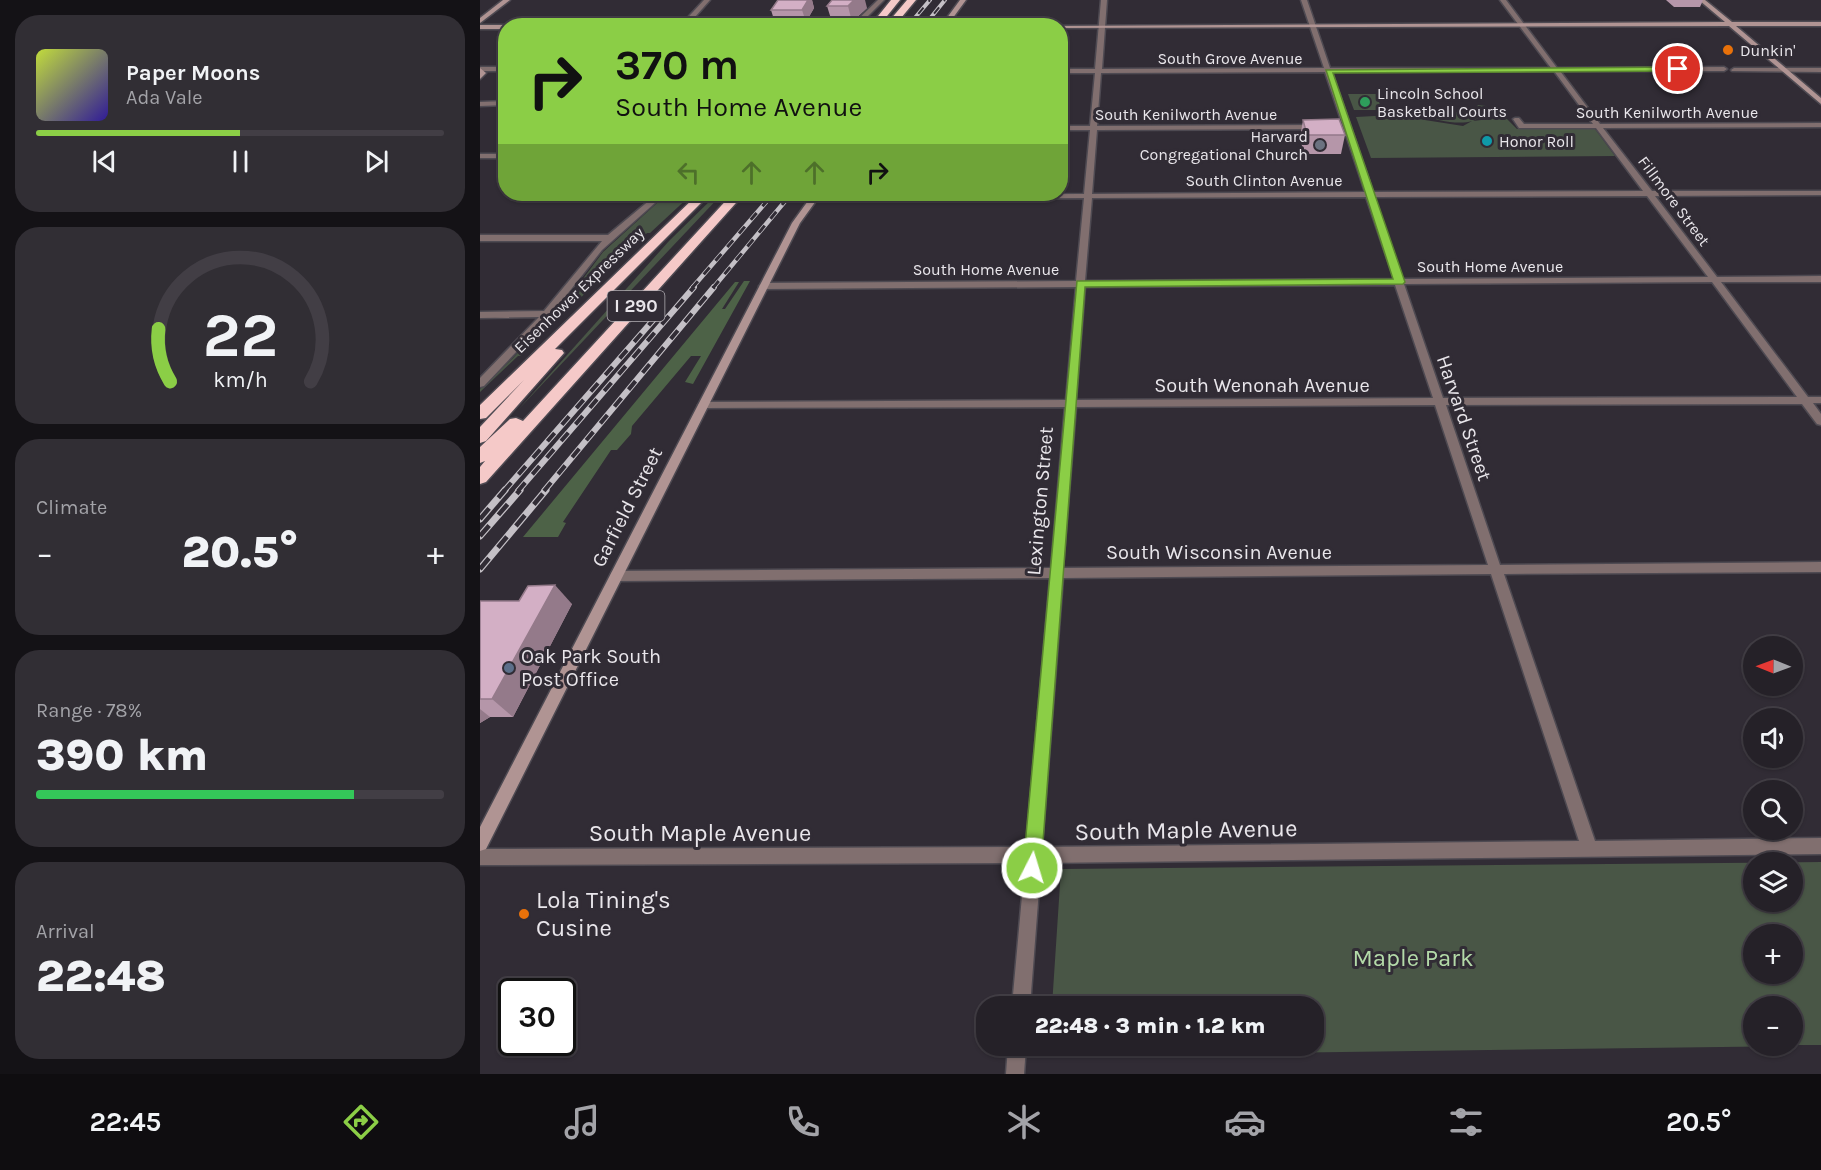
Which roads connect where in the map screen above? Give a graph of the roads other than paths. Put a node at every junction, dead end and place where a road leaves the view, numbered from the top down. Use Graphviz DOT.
graph roads {
  1 [pos="507,0"];
  2 [pos="707,0"];
  3 [pos="881,0"];
  4 [pos="896,0"];
  5 [pos="912,0"];
  6 [pos="963,0"];
  7 [pos="1104,0"];
  8 [pos="1304,0"];
  9 [pos="1503,0"];
  10 [pos="1702,0"];
  11 [pos="690,18"];
  12 [pos="865,18"];
  13 [pos="881,18"];
  14 [pos="897,18"];
  15 [pos="950,18"];
  16 [pos="480,21"];
  17 [pos="1521,24"];
  18 [pos="1730,24"];
  19 [pos="1821,24"];
  20 [pos="1102,25"];
  21 [pos="1312,25"];
  22 [pos="1068,26"];
  23 [pos="480,27"];
  24 [pos="498,27"];
  25 [pos="1724,69"];
  26 [pos="498,70"];
  27 [pos="1555,70"];
  28 [pos="1734,70"];
  29 [pos="1784,70"];
  30 [pos="1821,70"];
  31 [pos="1068,71"];
  32 [pos="1098,71"];
  33 [pos="1328,71"];
  34 [pos="481,72"];
  35 [pos="1821,102"];
  36 [pos="480,104"];
  37 [pos="498,104"];
  38 [pos="1517,119"];
  39 [pos="1821,125"];
  40 [pos="1598,126"];
  41 [pos="1324,127"];
  42 [pos="1068,128"];
  43 [pos="1093,128"];
  44 [pos="480,156"];
  45 [pos="498,156"];
  46 [pos="1821,193"];
  47 [pos="1649,194"];
  48 [pos="1370,195"];
  49 [pos="1068,196"];
  50 [pos="1088,196"];
  51 [pos="653,201"];
  52 [pos="698,201"];
  53 [pos="732,201"];
  54 [pos="812,201"];
  55 [pos="480,238"];
  56 [pos="609,238"];
  57 [pos="1714,279"];
  58 [pos="1821,279"];
  59 [pos="1400,282"];
  60 [pos="1080,284"];
  61 [pos="764,286"];
  62 [pos="608,288"];
  63 [pos="547,314"];
  64 [pos="480,315"];
  65 [pos="480,384"];
  66 [pos="562,388"];
  67 [pos="1805,400"];
  68 [pos="1821,400"];
  69 [pos="1440,402"];
  70 [pos="1071,404"];
  71 [pos="703,405"];
  72 [pos="480,414"];
  73 [pos="1821,421"];
  74 [pos="480,437"];
  75 [pos="480,457"];
  76 [pos="480,478"];
  77 [pos="1821,567"];
  78 [pos="1496,569"];
  79 [pos="1056,572"];
  80 [pos="616,576"];
  81 [pos="480,843"];
  82 [pos="1821,846"];
  83 [pos="1590,849"];
  84 [pos="1033,855"];
  85 [pos="480,857"];
  86 [pos="1021,996"];
  87 [pos="1016,1056"];
  88 [pos="1015,1074"];
  1 -- 16 [label="street"];
  2 -- 11 [label="street"];
  3 -- 12 [label="street"];
  4 -- 13 [label="highway"];
  5 -- 14 [label="highway"];
  6 -- 15 [label="street"];
  7 -- 20 [label="street, Lexington Street"];
  8 -- 21 [label="street, Harvard Street"];
  9 -- 17 [label="street, Fillmore Street"];
  10 -- 18 [label="street"];
  17 -- 18 [label="street"];
  17 -- 21 [label="street"];
  17 -- 27 [label="street, Fillmore Street"];
  18 -- 19 [label="street"];
  18 -- 29 [label="street"];
  20 -- 21 [label="street"];
  20 -- 22 [label="street"];
  20 -- 32 [label="street, Lexington Street"];
  21 -- 33 [label="street, Harvard Street"];
  23 -- 24 [label="street"];
  25 -- 27 [label="street, South Grove Avenue"];
  26 -- 34 [label="street"];
  27 -- 33 [label="street, South Grove Avenue"];
  27 -- 40 [label="street, Fillmore Street"];
  28 -- 29 [label="street"];
  29 -- 30 [label="street"];
  29 -- 35 [label="street"];
  31 -- 32 [label="street, South Grove Avenue"];
  32 -- 33 [label="street, South Grove Avenue"];
  32 -- 43 [label="street, Lexington Street"];
  33 -- 48 [label="street, Harvard Street"];
  36 -- 37 [label="street"];
  38 -- 40 [label="street, South Kenilworth Avenue"];
  39 -- 40 [label="street, South Kenilworth Avenue"];
  40 -- 47 [label="street, Fillmore Street"];
  41 -- 43 [label="street, South Kenilworth Avenue"];
  42 -- 43 [label="street, South Kenilworth Avenue"];
  43 -- 50 [label="street, Lexington Street"];
  44 -- 45 [label="street"];
  46 -- 47 [label="street, South Clinton Avenue"];
  47 -- 48 [label="street, South Clinton Avenue"];
  47 -- 57 [label="street, Fillmore Street"];
  48 -- 50 [label="street, South Clinton Avenue"];
  48 -- 59 [label="street, Harvard Street"];
  49 -- 50 [label="street, South Clinton Avenue"];
  50 -- 60 [label="street, Lexington Street"];
  51 -- 56 [label="street"];
  52 -- 62 [label="highway, Eisenhower Expressway / I 290"];
  53 -- 66 [label="highway, I 290"];
  54 -- 61 [label="street, Garfield Street"];
  55 -- 56 [label="street"];
  56 -- 63 [label="street"];
  57 -- 58 [label="street, South Home Avenue"];
  57 -- 59 [label="street, South Home Avenue"];
  57 -- 67 [label="street, Fillmore Street"];
  59 -- 60 [label="street, South Home Avenue"];
  59 -- 69 [label="street, Harvard Street"];
  60 -- 61 [label="street, South Home Avenue"];
  60 -- 70 [label="street, Lexington Street"];
  61 -- 71 [label="street, Garfield Street"];
  62 -- 72 [label="highway, Eisenhower Expressway / I 290"];
  62 -- 74 [label="highway"];
  63 -- 64 [label="street"];
  63 -- 65 [label="street"];
  66 -- 75 [label="highway"];
  66 -- 76 [label="highway, I 290"];
  67 -- 68 [label="street, South Wenonah Avenue"];
  67 -- 69 [label="street, South Wenonah Avenue"];
  67 -- 73 [label="street, Fillmore Street"];
  69 -- 70 [label="street, South Wenonah Avenue"];
  69 -- 78 [label="street, Harvard Street"];
  70 -- 71 [label="street, South Wenonah Avenue"];
  70 -- 79 [label="street, Lexington Street"];
  71 -- 80 [label="street, Garfield Street"];
  77 -- 78 [label="street, South Wisconsin Avenue"];
  78 -- 79 [label="street, South Wisconsin Avenue"];
  78 -- 83 [label="street, Harvard Street"];
  79 -- 80 [label="street, South Wisconsin Avenue"];
  79 -- 84 [label="street, Lexington Street"];
  80 -- 81 [label="street, Garfield Street"];
  82 -- 83 [label="street, South Maple Avenue"];
  83 -- 84 [label="street, South Maple Avenue"];
  84 -- 85 [label="street, South Maple Avenue"];
  84 -- 86 [label="street, Lexington Street"];
  87 -- 88 [label="street"];
}
